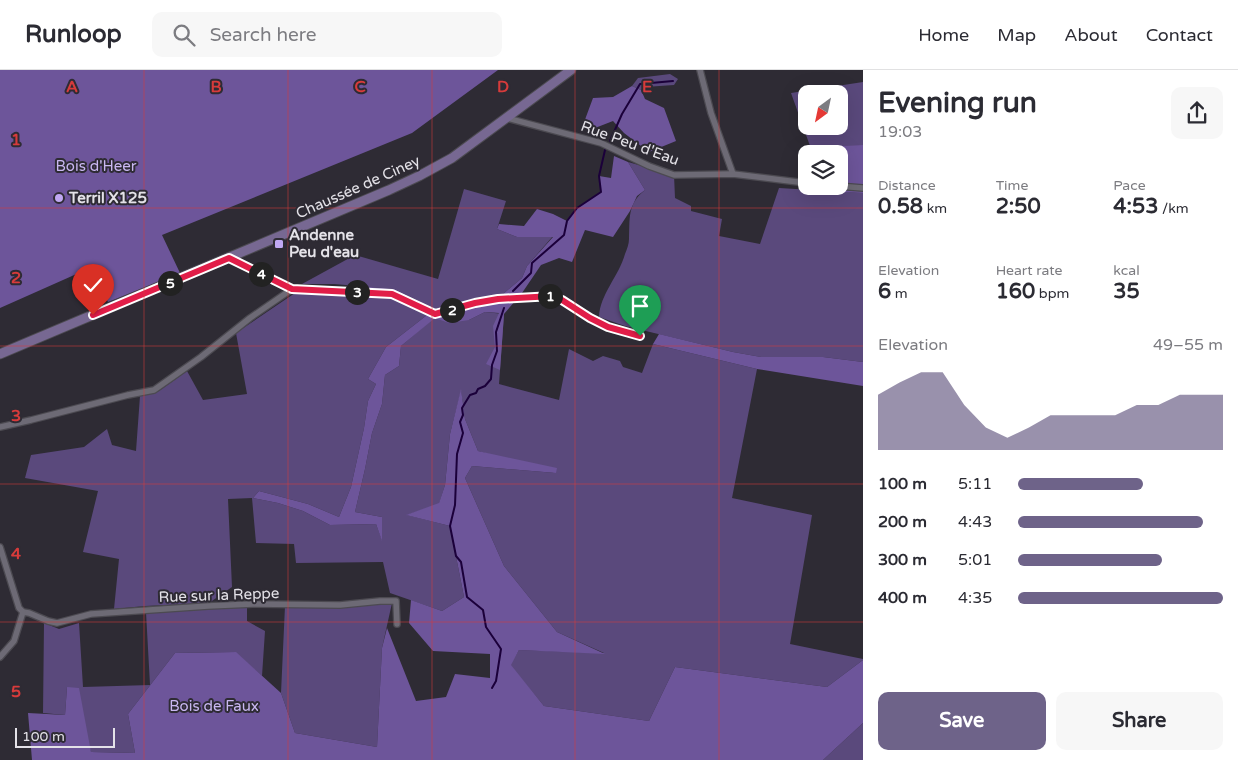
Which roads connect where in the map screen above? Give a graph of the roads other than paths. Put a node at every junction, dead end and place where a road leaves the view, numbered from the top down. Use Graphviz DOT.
graph roads {
  1 [pos="571,70"];
  2 [pos="700,70"];
  3 [pos="507,118"];
  4 [pos="733,174"];
  5 [pos="798,182"];
  6 [pos="848,187"];
  7 [pos="863,188"];
  8 [pos="229,258"];
  9 [pos="292,289"];
  10 [pos="640,336"];
  11 [pos="0,354"];
  12 [pos="0,427"];
  13 [pos="0,547"];
  14 [pos="23,612"];
  15 [pos="397,624"];
  16 [pos="0,657"];
  1 -- 3 [label="main road, Chaussée de Ciney"];
  2 -- 4 [label="street"];
  3 -- 4 [label="street, Rue Peu d'Eau"];
  3 -- 8 [label="main road, Chaussée de Ciney"];
  4 -- 5 [label="street, Rue Peu d'Eau"];
  6 -- 7 [label="street"];
  8 -- 9 [label="street"];
  8 -- 11 [label="main road, Chaussée de Ciney"];
  9 -- 10 [label="street"];
  9 -- 12 [label="street"];
  13 -- 14 [label="street"];
  14 -- 15 [label="street, Rue sur la Reppe"];
  14 -- 16 [label="street"];
}
